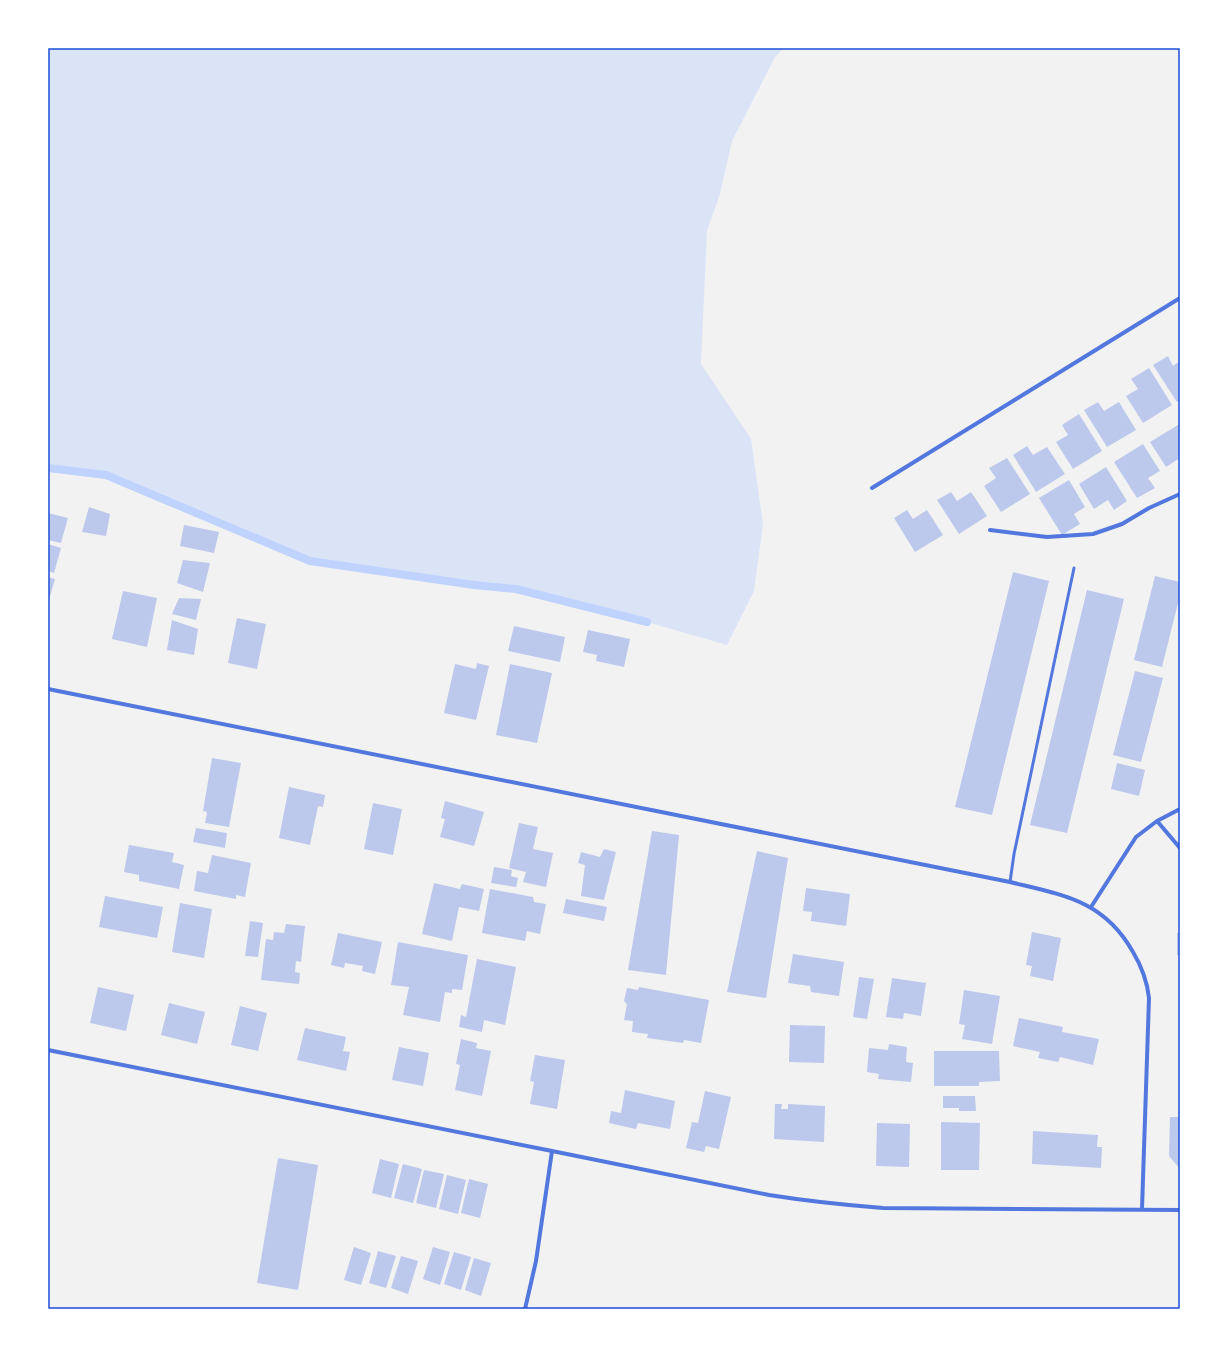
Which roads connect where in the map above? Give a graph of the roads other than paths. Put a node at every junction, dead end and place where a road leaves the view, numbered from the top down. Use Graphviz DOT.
graph roads {
  1 [pos="1180,298"];
  2 [pos="872,488"];
  3 [pos="1180,494"];
  4 [pos="990,530"];
  5 [pos="1074,568"];
  6 [pos="48,689"];
  7 [pos="1180,809"];
  8 [pos="1157,821"];
  9 [pos="1180,848"];
  10 [pos="1010,882"];
  11 [pos="1091,907"];
  12 [pos="48,1050"];
  13 [pos="552,1151"];
  14 [pos="1142,1209"];
  15 [pos="1180,1210"];
  16 [pos="526,1309"];
  1 -- 2 [label="street"];
  3 -- 4 [label="street"];
  5 -- 10 [label="lane"];
  6 -- 10 [label="street"];
  7 -- 8 [label="street"];
  8 -- 9 [label="street"];
  8 -- 11 [label="street"];
  10 -- 11 [label="street"];
  11 -- 14 [label="street"];
  12 -- 13 [label="street"];
  13 -- 14 [label="street"];
  13 -- 16 [label="street"];
  14 -- 15 [label="street"];
}
